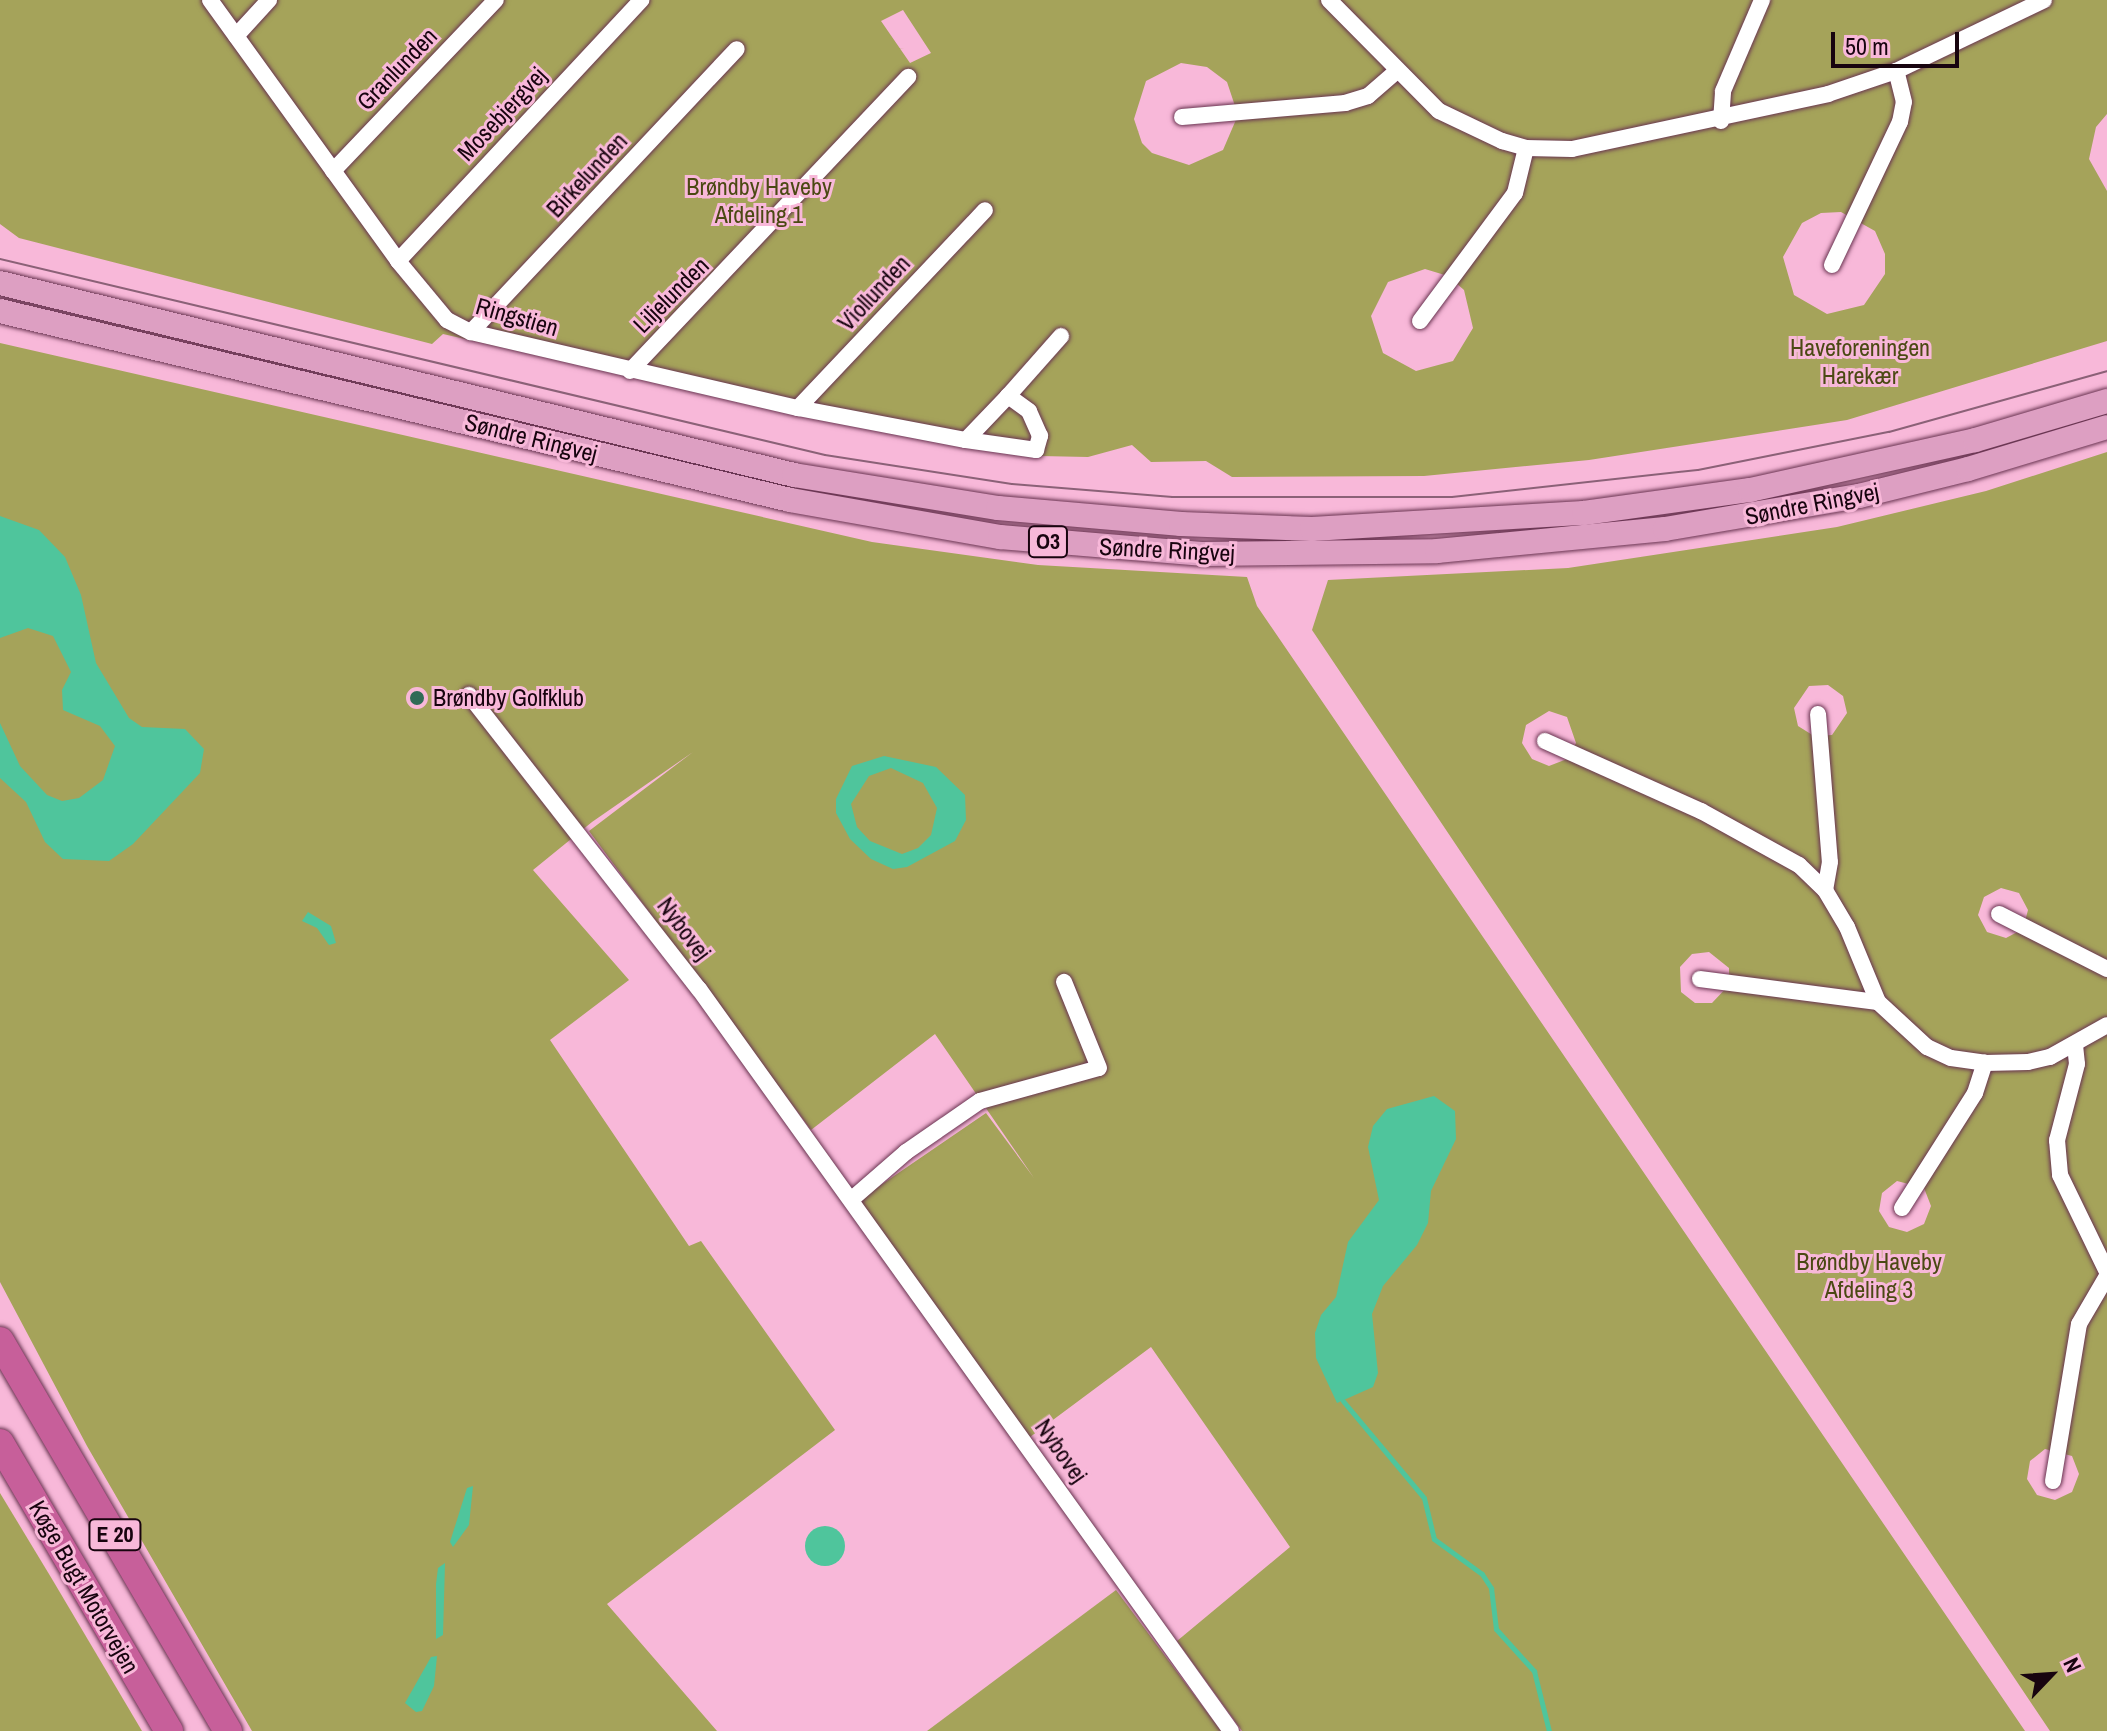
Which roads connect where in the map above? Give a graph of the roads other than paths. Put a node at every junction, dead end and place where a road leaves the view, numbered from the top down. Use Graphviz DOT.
graph roads {
  1 [pos="210,0"];
  2 [pos="269,0"];
  3 [pos="496,0"];
  4 [pos="641,0"];
  5 [pos="1329,0"];
  6 [pos="1762,0"];
  7 [pos="2044,0"];
  8 [pos="236,36"];
  9 [pos="737,49"];
  10 [pos="1896,71"];
  11 [pos="1396,72"];
  12 [pos="908,77"];
  13 [pos="1182,117"];
  14 [pos="1721,121"];
  15 [pos="1526,148"];
  16 [pos="333,171"];
  17 [pos="985,210"];
  18 [pos="398,261"];
  19 [pos="1832,265"];
  20 [pos="0,283"];
  21 [pos="0,311"];
  22 [pos="1420,321"];
  23 [pos="471,332"];
  24 [pos="1061,336"];
  25 [pos="630,371"];
  26 [pos="1008,396"];
  27 [pos="2107,401"];
  28 [pos="798,408"];
  29 [pos="2107,427"];
  30 [pos="966,440"];
  31 [pos="469,695"];
  32 [pos="1818,714"];
  33 [pos="1545,741"];
  34 [pos="1825,890"];
  35 [pos="1999,914"];
  36 [pos="2107,969"];
  37 [pos="1700,979"];
  38 [pos="1064,982"];
  39 [pos="1878,1002"];
  40 [pos="2107,1025"];
  41 [pos="2075,1045"];
  42 [pos="1985,1063"];
  43 [pos="852,1199"];
  44 [pos="1902,1208"];
  45 [pos="2107,1274"];
  46 [pos="0,1320"];
  47 [pos="0,1341"];
  48 [pos="0,1443"];
  49 [pos="0,1468"];
  50 [pos="2053,1481"];
  51 [pos="100,1508"];
  52 [pos="91,1600"];
  53 [pos="169,1731"];
  54 [pos="228,1731"];
  55 [pos="1231,1731"];
  1 -- 8 [label="street, Ringstien"];
  2 -- 8 [label="street"];
  3 -- 16 [label="street, Granlunden"];
  4 -- 18 [label="street, Mosebjergvej"];
  5 -- 11 [label="street"];
  6 -- 14 [label="street"];
  7 -- 10 [label="street"];
  8 -- 16 [label="street, Ringstien"];
  9 -- 23 [label="street, Birkelunden"];
  10 -- 14 [label="street"];
  10 -- 19 [label="street"];
  11 -- 13 [label="street"];
  11 -- 15 [label="street"];
  12 -- 25 [label="street, Liljelunden"];
  14 -- 15 [label="street"];
  15 -- 22 [label="street"];
  16 -- 18 [label="street, Ringstien"];
  17 -- 28 [label="street, Viollunden"];
  18 -- 23 [label="street, Ringstien"];
  20 -- 27 [label="main road, Søndre Ringvej / O3"];
  21 -- 29 [label="main road, Søndre Ringvej / O3"];
  23 -- 25 [label="street, Ringstien"];
  24 -- 26 [label="street"];
  25 -- 28 [label="street, Ringstien"];
  26 -- 30 [label="street"];
  26 -- 30 [label="street, Ringstien"];
  28 -- 30 [label="street, Ringstien"];
  31 -- 43 [label="street, Nybovej"];
  32 -- 34 [label="street"];
  33 -- 34 [label="street"];
  34 -- 39 [label="street"];
  35 -- 36 [label="street"];
  37 -- 39 [label="street"];
  38 -- 43 [label="street"];
  39 -- 42 [label="street"];
  40 -- 41 [label="street"];
  41 -- 42 [label="street"];
  41 -- 45 [label="street"];
  42 -- 44 [label="street"];
  43 -- 55 [label="street, Nybovej"];
  45 -- 50 [label="street"];
  46 -- 51 [label="highway"];
  47 -- 51 [label="highway, E 20"];
  48 -- 52 [label="highway, Køge Bugt Motorvejen / E 20"];
  49 -- 52 [label="highway"];
  51 -- 54 [label="highway, E 20"];
  52 -- 53 [label="highway, Køge Bugt Motorvejen / E 20"];
}
